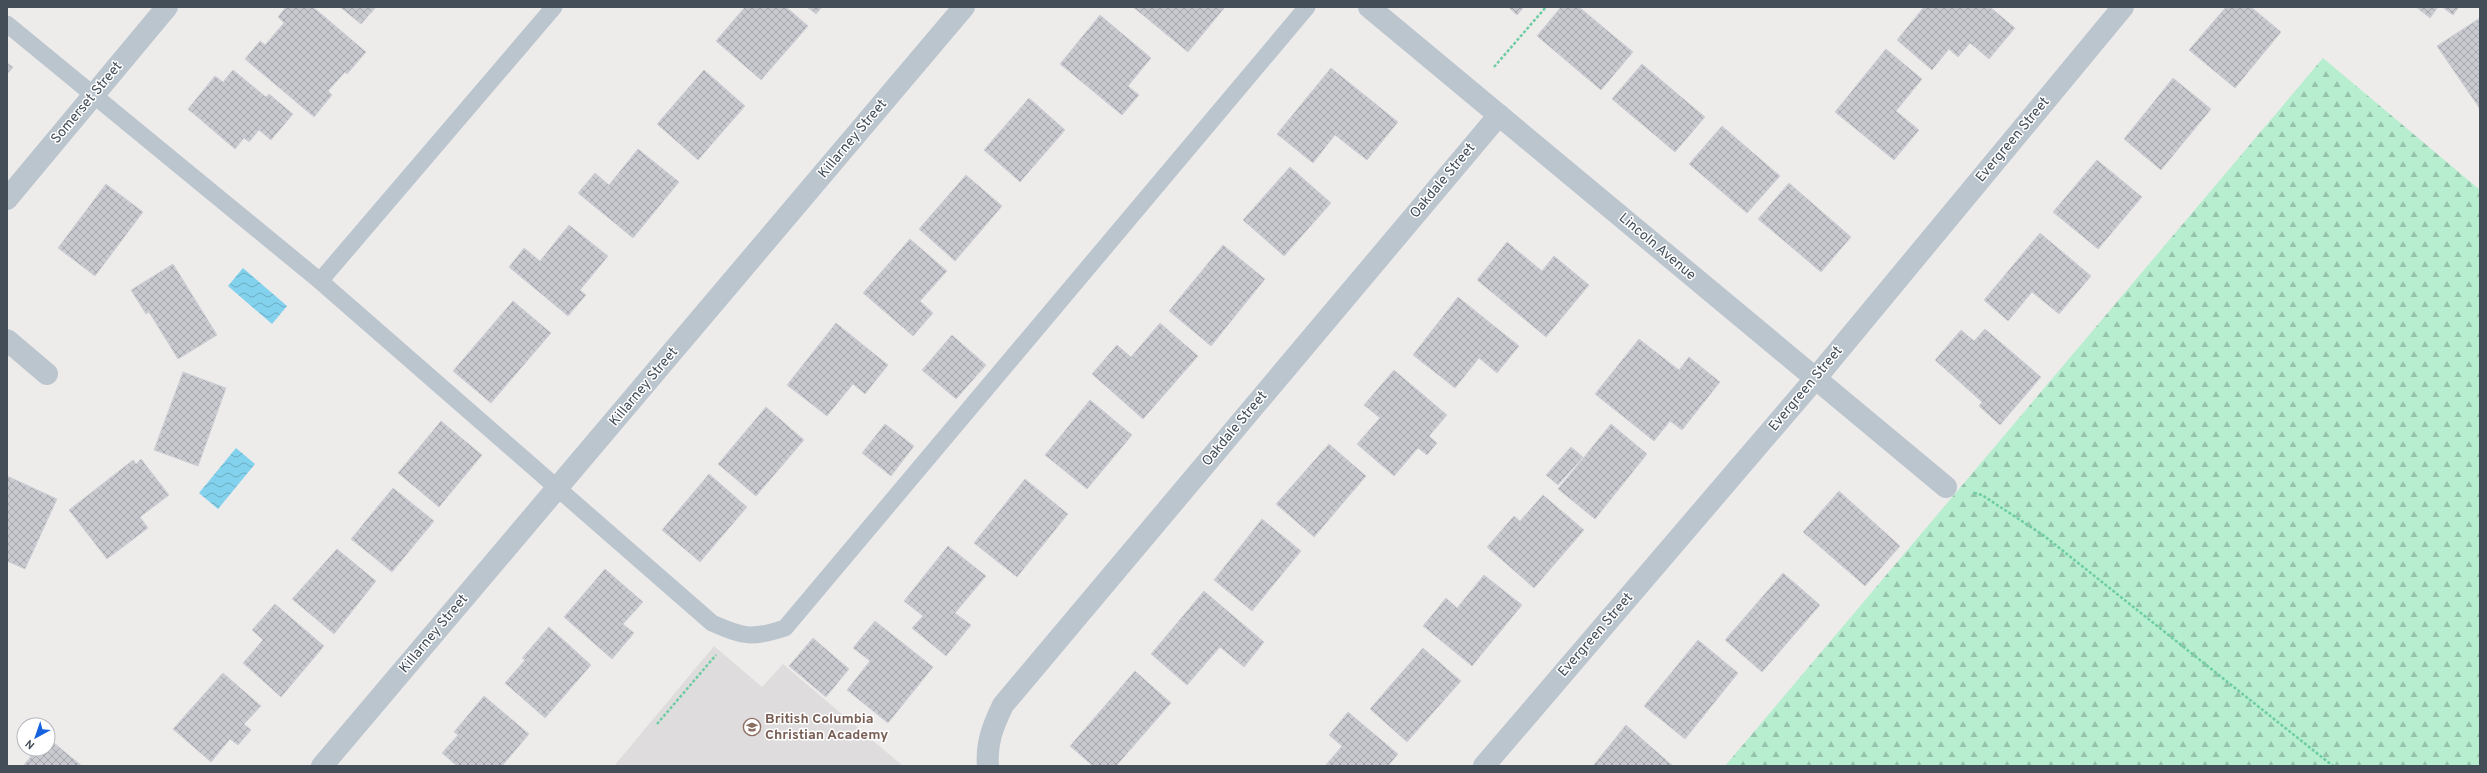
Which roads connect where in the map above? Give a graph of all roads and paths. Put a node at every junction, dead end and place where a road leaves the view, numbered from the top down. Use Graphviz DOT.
graph roads {
  1 [pos="167,7"];
  2 [pos="554,7"];
  3 [pos="964,7"];
  4 [pos="1307,7"];
  5 [pos="1369,7"];
  6 [pos="1546,7"];
  7 [pos="2123,7"];
  8 [pos="7,24"];
  9 [pos="1494,67"];
  10 [pos="92,95"];
  11 [pos="1498,115"];
  12 [pos="7,199"];
  13 [pos="320,281"];
  14 [pos="7,340"];
  15 [pos="47,374"];
  16 [pos="1815,379"];
  17 [pos="1946,487"];
  18 [pos="557,490"];
  19 [pos="735,633"];
  20 [pos="657,724"];
  21 [pos="987,759"];
  22 [pos="322,766"];
  23 [pos="1484,766"];
  24 [pos="2333,766"];
  1 -- 10 [label="street, Somerset Street"];
  2 -- 13 [label="lane"];
  3 -- 18 [label="street, Killarney Street"];
  4 -- 19 [label="lane"];
  5 -- 11 [label="street, Lincoln Avenue"];
  6 -- 9 [label="path"];
  7 -- 16 [label="street, Evergreen Street"];
  8 -- 10 [label="lane"];
  10 -- 12 [label="street, Somerset Street"];
  10 -- 13 [label="lane"];
  11 -- 16 [label="street, Lincoln Avenue"];
  11 -- 21 [label="street, Oakdale Street"];
  13 -- 18 [label="lane"];
  14 -- 15 [label="street"];
  16 -- 17 [label="street, Lincoln Avenue"];
  16 -- 23 [label="street, Evergreen Street"];
  17 -- 24 [label="path"];
  18 -- 19 [label="lane"];
  18 -- 22 [label="street, Killarney Street"];
  19 -- 20 [label="path"];
}
